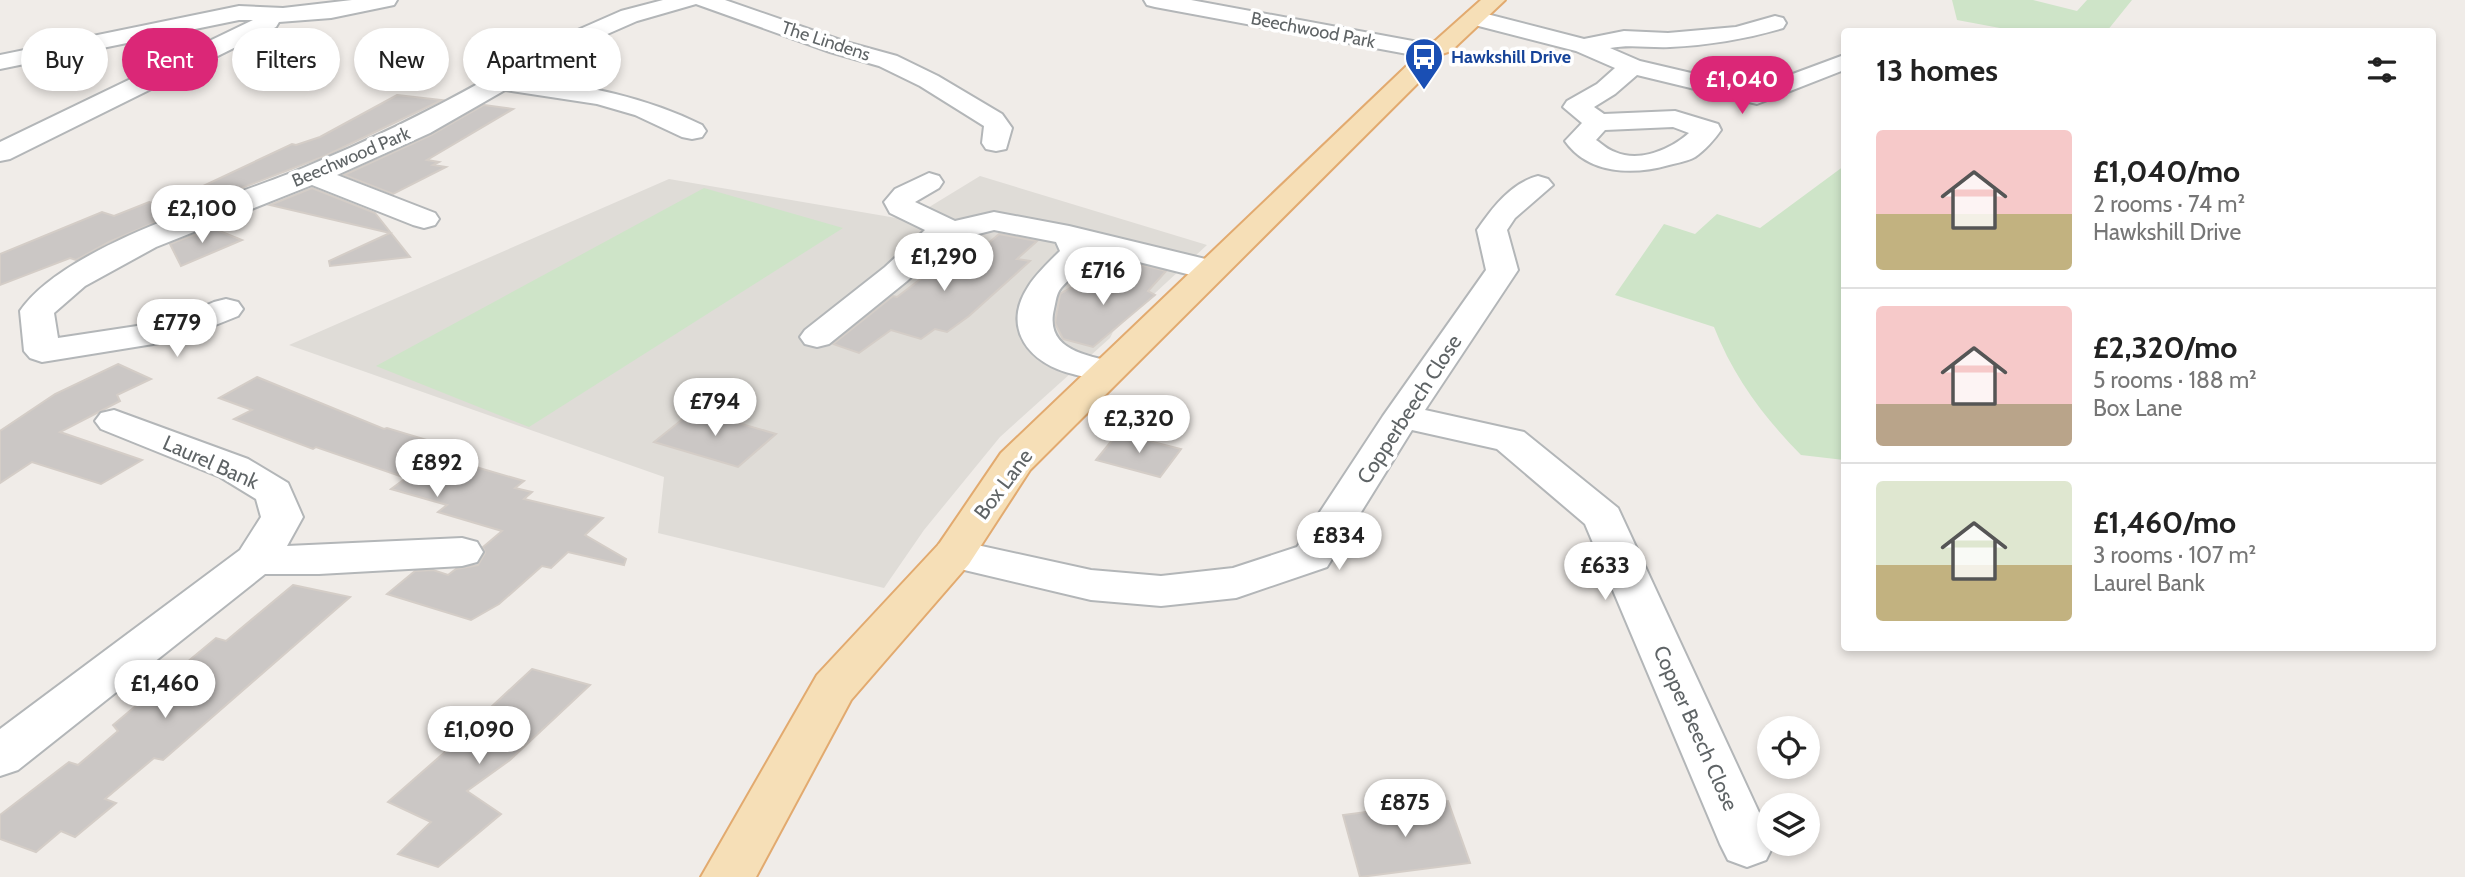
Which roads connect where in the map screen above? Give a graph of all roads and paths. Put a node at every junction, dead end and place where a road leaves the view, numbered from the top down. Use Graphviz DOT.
graph roads {
  1 [pos="316,0"];
  2 [pos="386,0"];
  3 [pos="688,0"];
  4 [pos="704,0"];
  5 [pos="1155,0"];
  6 [pos="1484,9"];
  7 [pos="283,15"];
  8 [pos="1775,23"];
  9 [pos="602,28"];
  10 [pos="1584,46"];
  11 [pos="1429,51"];
  12 [pos="0,62"];
  13 [pos="1841,63"];
  14 [pos="1632,66"];
  15 [pos="480,91"];
  16 [pos="568,91"];
  17 [pos="1598,122"];
  18 [pos="692,131"];
  19 [pos="996,143"];
  20 [pos="0,153"];
  21 [pos="312,175"];
  22 [pos="929,182"];
  23 [pos="1538,185"];
  24 [pos="424,219"];
  25 [pos="951,231"];
  26 [pos="1069,234"];
  27 [pos="1211,270"];
  28 [pos="226,309"];
  29 [pos="817,337"];
  30 [pos="1107,371"];
  31 [pos="1402,416"];
  32 [pos="114,421"];
  33 [pos="462,552"];
  34 [pos="954,554"];
  35 [pos="255,560"];
  36 [pos="0,756"];
  37 [pos="1746,844"];
  38 [pos="728,877"];
  1 -- 7 [label="street"];
  2 -- 7 [label="street"];
  3 -- 9 [label="street, Beechwood Park"];
  4 -- 19 [label="street, The Lindens"];
  5 -- 11 [label="street, Beechwood Park"];
  6 -- 10 [label="street"];
  6 -- 11 [label="main road, Box Lane"];
  7 -- 12 [label="street"];
  7 -- 20 [label="street"];
  8 -- 10 [label="street"];
  10 -- 14 [label="street"];
  11 -- 27 [label="main road, Box Lane"];
  13 -- 14 [label="street"];
  14 -- 17 [label="street"];
  15 -- 21 [label="street, Beechwood Park"];
  16 -- 18 [label="street"];
  21 -- 24 [label="street"];
  21 -- 28 [label="street, Beechwood Park"];
  22 -- 25 [label="street"];
  23 -- 31 [label="street, Copperbeech Close"];
  25 -- 26 [label="street"];
  25 -- 29 [label="street"];
  26 -- 27 [label="street"];
  26 -- 30 [label="street"];
  27 -- 30 [label="main road, Box Lane"];
  30 -- 34 [label="main road, Box Lane"];
  31 -- 34 [label="street, Copperbeech Close"];
  31 -- 37 [label="street, Copper Beech Close"];
  32 -- 35 [label="street, Laurel Bank"];
  33 -- 35 [label="street"];
  34 -- 38 [label="main road, Box Lane"];
  35 -- 36 [label="street, Laurel Bank"];
}
